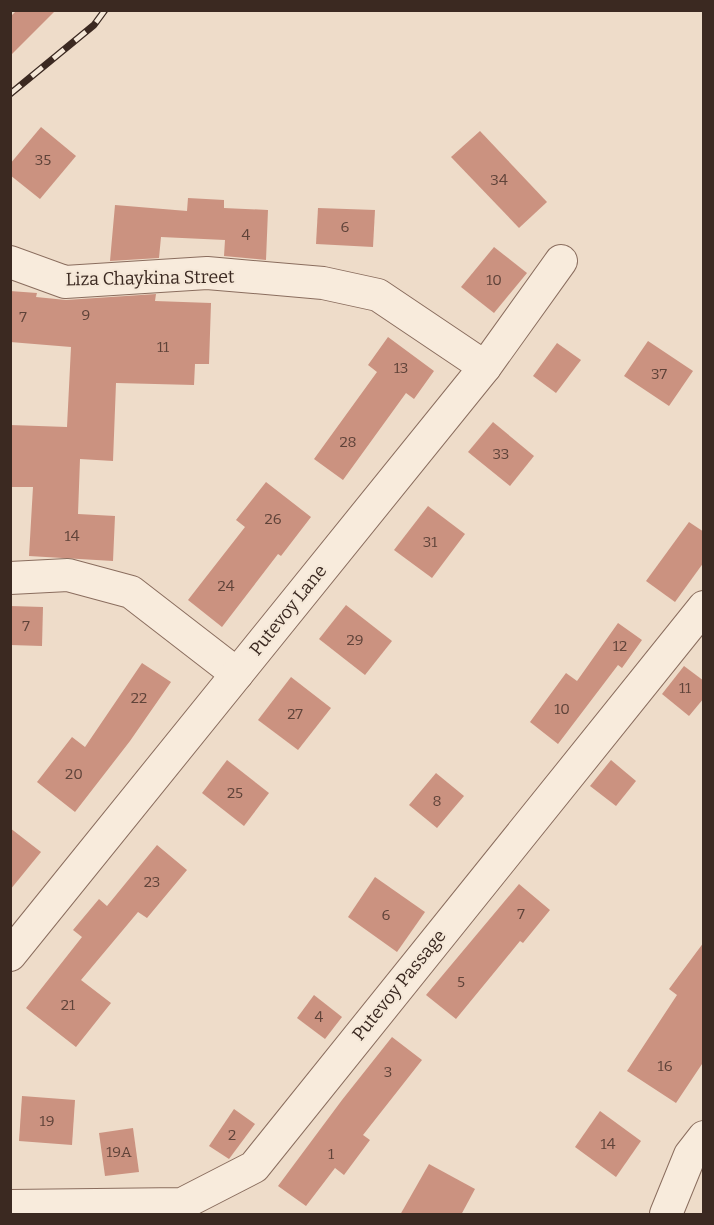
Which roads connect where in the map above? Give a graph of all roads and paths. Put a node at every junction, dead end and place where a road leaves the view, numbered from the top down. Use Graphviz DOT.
graph roads {
  1 [pos="561,261"];
  2 [pos="10,262"];
  3 [pos="485,367"];
  4 [pos="10,578"];
  5 [pos="704,607"];
  6 [pos="237,674"];
  7 [pos="10,955"];
  8 [pos="704,1137"];
  9 [pos="10,1206"];
  10 [pos="666,1215"];
  1 -- 3 [label="street, Putevoy Lane"];
  2 -- 3 [label="street, Liza Chaykina Street"];
  3 -- 6 [label="street, Putevoy Lane"];
  4 -- 6 [label="street"];
  5 -- 9 [label="street, Putevoy Passage"];
  6 -- 7 [label="street, Putevoy Lane"];
  8 -- 10 [label="street"];
}
